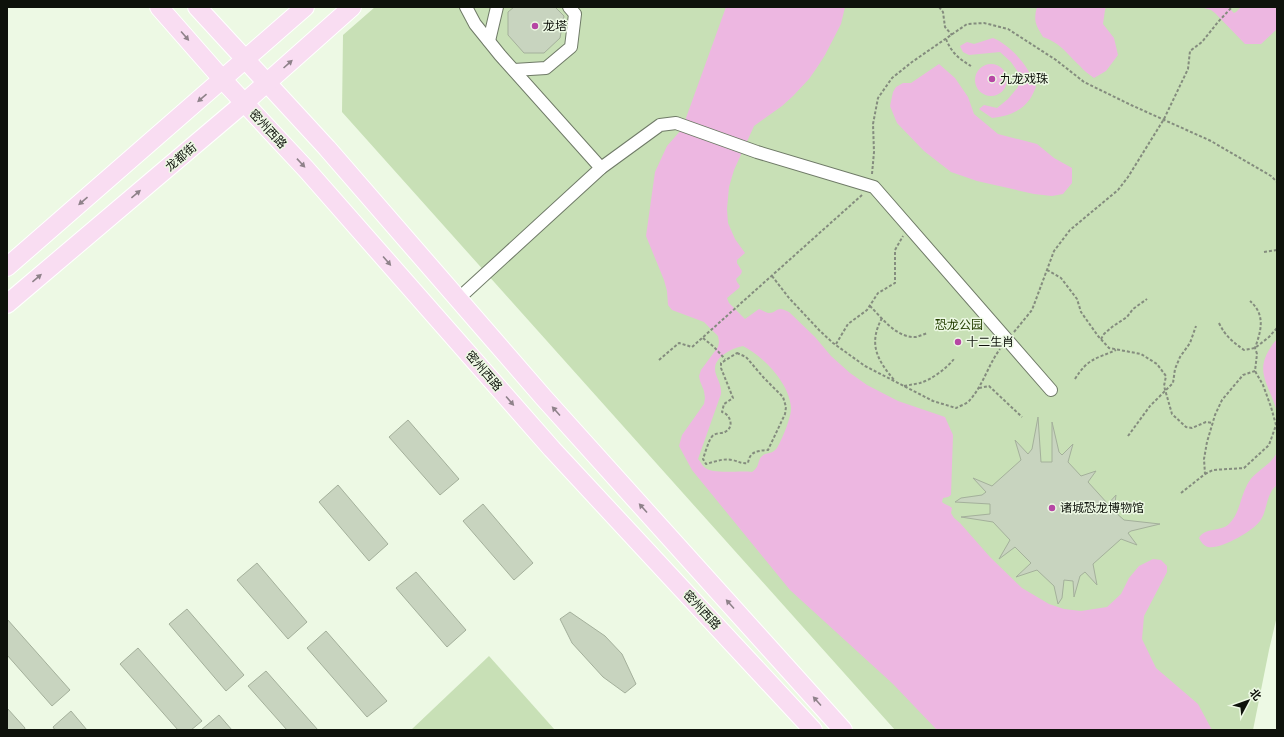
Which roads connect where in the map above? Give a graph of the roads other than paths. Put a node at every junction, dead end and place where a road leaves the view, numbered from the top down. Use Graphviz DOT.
graph roads {
  1 [pos="159,7"];
  2 [pos="197,7"];
  3 [pos="305,7"];
  4 [pos="352,7"];
  5 [pos="466,7"];
  6 [pos="497,7"];
  7 [pos="569,7"];
  8 [pos="489,41"];
  9 [pos="246,60"];
  10 [pos="514,70"];
  11 [pos="223,80"];
  12 [pos="267,84"];
  13 [pos="244,103"];
  14 [pos="600,168"];
  15 [pos="7,267"];
  16 [pos="458,299"];
  17 [pos="7,304"];
  18 [pos="1051,390"];
  19 [pos="813,730"];
  20 [pos="843,730"];
  1 -- 11 [label="main road, 密州西路, one-way"];
  2 -- 9 [label="main road, 密州西路"];
  3 -- 9 [label="main road"];
  12 -- 4 [label="main road, 龙都街, one-way"];
  5 -- 8 [label="street"];
  6 -- 8 [label="street"];
  7 -- 10 [label="street"];
  8 -- 10 [label="street"];
  9 -- 11 [label="main road"];
  9 -- 12 [label="main road, 密州西路"];
  10 -- 14 [label="street"];
  11 -- 13 [label="main road, 密州西路"];
  11 -- 15 [label="main road, one-way"];
  12 -- 13 [label="main road, 龙都街"];
  12 -- 16 [label="main road, 密州西路"];
  17 -- 13 [label="main road, 龙都街, one-way"];
  13 -- 19 [label="main road, 密州西路, one-way"];
  14 -- 16 [label="street"];
  14 -- 18 [label="street"];
  20 -- 16 [label="main road, 密州西路, one-way"];
}
